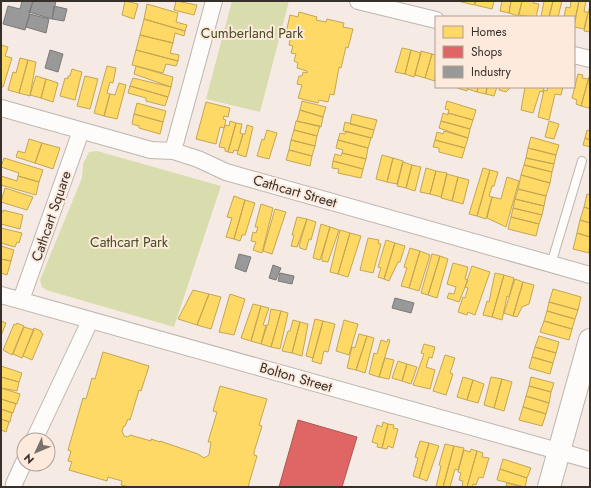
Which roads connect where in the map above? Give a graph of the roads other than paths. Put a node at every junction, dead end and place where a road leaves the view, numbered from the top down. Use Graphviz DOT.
graph roads {
  1 [pos="214,1"];
  2 [pos="358,1"];
  3 [pos="435,20"];
  4 [pos="575,55"];
  5 [pos="590,59"];
  6 [pos="1,108"];
  7 [pos="81,131"];
  8 [pos="173,151"];
  9 [pos="582,162"];
  10 [pos="551,264"];
  11 [pos="590,275"];
  12 [pos="1,295"];
  13 [pos="21,300"];
  14 [pos="90,321"];
  15 [pos="590,340"];
  16 [pos="38,432"];
  17 [pos="559,451"];
  18 [pos="590,460"];
  19 [pos="19,472"];
  20 [pos="13,484"];
  21 [pos="549,487"];
  1 -- 8 [label="street"];
  2 -- 3 [label="street"];
  4 -- 5 [label="street"];
  6 -- 7 [label="street, Cathcart Street"];
  7 -- 8 [label="street, Cathcart Street"];
  7 -- 13 [label="street, Cathcart Square"];
  8 -- 10 [label="street, Cathcart Street"];
  9 -- 10 [label="lane"];
  10 -- 11 [label="street, Cathcart Street"];
  12 -- 13 [label="street, Bolton Street"];
  13 -- 14 [label="street, Bolton Street"];
  14 -- 16 [label="street"];
  14 -- 17 [label="street, Bolton Street"];
  15 -- 17 [label="street"];
  17 -- 18 [label="street, Bolton Street"];
  17 -- 21 [label="street"];
  19 -- 20 [label="street"];
}
